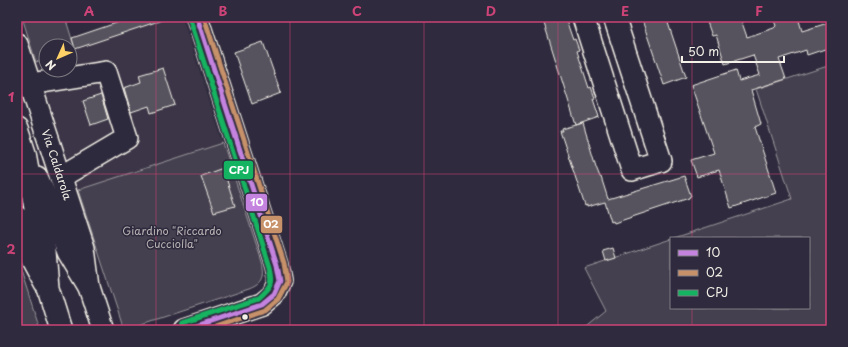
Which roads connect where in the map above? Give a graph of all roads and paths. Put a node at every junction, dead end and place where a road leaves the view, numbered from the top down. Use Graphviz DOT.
graph roads {
  1 [pos="197,17"];
  2 [pos="583,17"];
  3 [pos="614,17"];
  4 [pos="17,44"];
  5 [pos="30,84"];
  6 [pos="17,129"];
  7 [pos="25,153"];
  8 [pos="61,177"];
  9 [pos="17,216"];
  10 [pos="89,287"];
  11 [pos="48,288"];
  12 [pos="61,330"];
  13 [pos="104,330"];
  14 [pos="184,330"];
  1 -- 14 [label="street"];
  2 -- 3 [label="street"];
  4 -- 5 [label="street, Via Caldarola"];
  5 -- 8 [label="street, Via Caldarola"];
  5 -- 8 [label="street"];
  6 -- 7 [label="street, Via Caldarola"];
  7 -- 10 [label="street, Via Caldarola"];
  7 -- 11 [label="street, Via Caldarola"];
  8 -- 10 [label="street, Via Caldarola"];
  9 -- 11 [label="street, Via Caldarola"];
  10 -- 13 [label="street, Via Caldarola"];
  11 -- 12 [label="street, Via Caldarola"];
}
